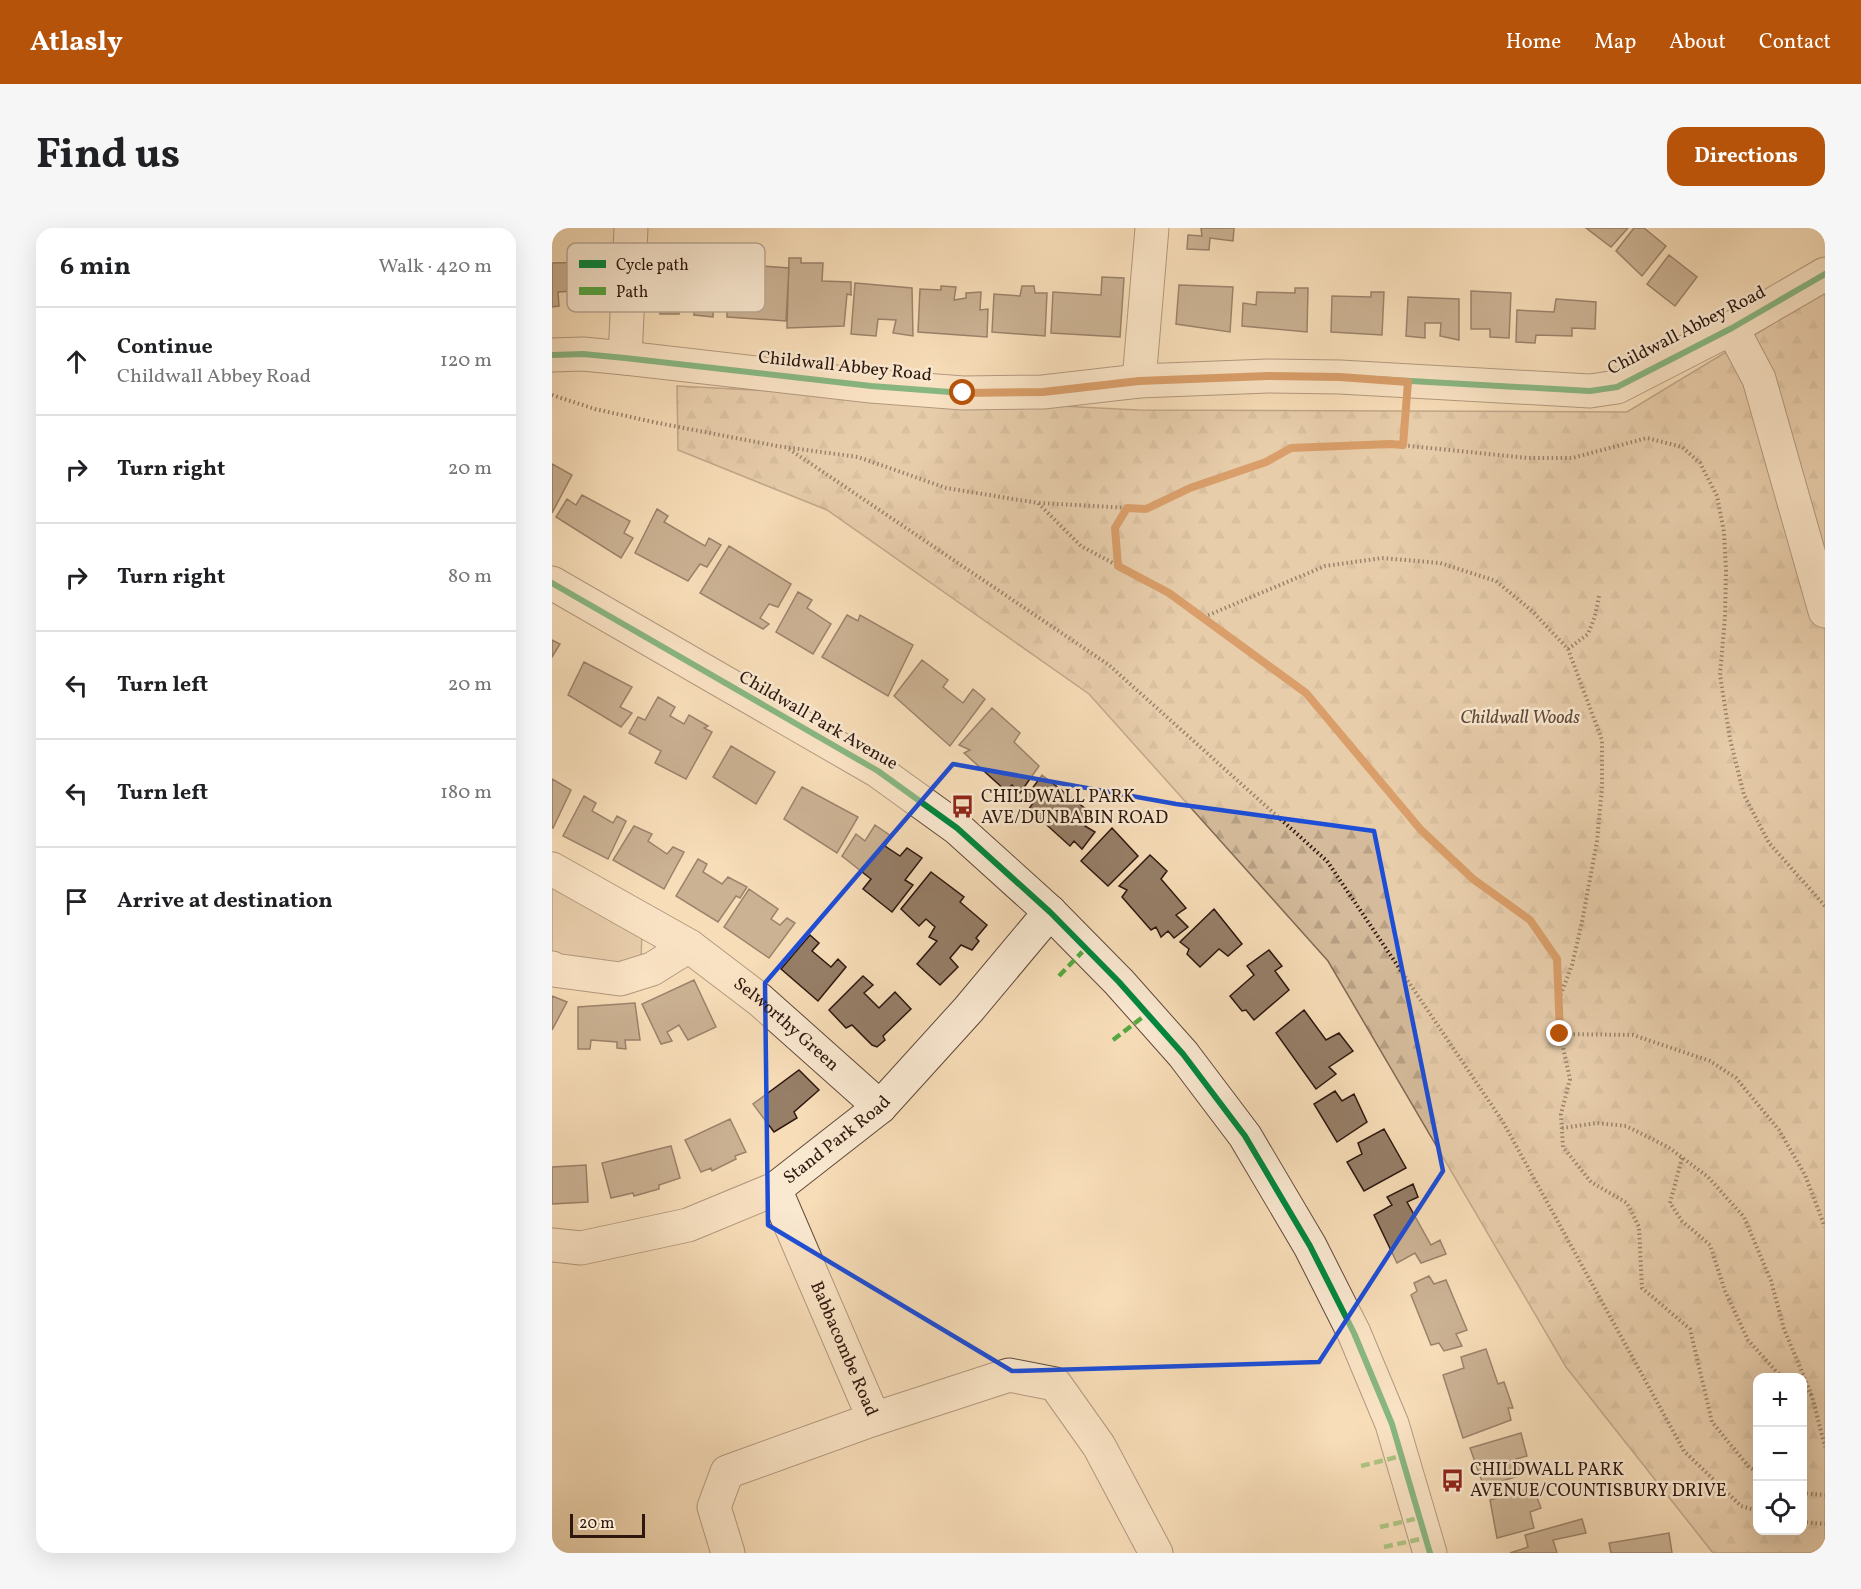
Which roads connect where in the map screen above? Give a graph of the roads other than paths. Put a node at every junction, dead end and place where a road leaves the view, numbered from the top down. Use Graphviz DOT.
graph roads {
  1 [pos="631,228"];
  2 [pos="1152,228"];
  3 [pos="630,243"];
  4 [pos="1825,274"];
  5 [pos="627,312"];
  6 [pos="1732,328"];
  7 [pos="552,355"];
  8 [pos="625,358"];
  9 [pos="1139,381"];
  10 [pos="552,583"];
  11 [pos="1825,611"];
  12 [pos="552,869"];
  13 [pos="1050,912"];
  14 [pos="689,946"];
  15 [pos="552,968"];
  16 [pos="880,1107"];
  17 [pos="776,1189"];
  18 [pos="552,1245"];
  19 [pos="874,1419"];
  20 [pos="728,1553"];
  21 [pos="1155,1553"];
  22 [pos="1430,1553"];
  1 -- 3 [label="street"];
  2 -- 9 [label="street"];
  4 -- 6 [label="street, Childwall Abbey Road"];
  5 -- 8 [label="street"];
  6 -- 9 [label="street, Childwall Abbey Road"];
  6 -- 11 [label="street"];
  7 -- 8 [label="street, Childwall Abbey Road"];
  8 -- 9 [label="street, Childwall Abbey Road"];
  10 -- 13 [label="street, Childwall Park Avenue"];
  12 -- 14 [label="street, Selworthy Green"];
  13 -- 16 [label="street, Stand Park Road"];
  13 -- 22 [label="street, Childwall Park Avenue"];
  14 -- 15 [label="street"];
  14 -- 16 [label="street, Selworthy Green"];
  16 -- 17 [label="street, Stand Park Road"];
  17 -- 18 [label="street, Stand Park Road"];
  17 -- 19 [label="street, Babbacombe Road"];
  19 -- 20 [label="street"];
  19 -- 21 [label="street, Babbacombe Road"];
}
